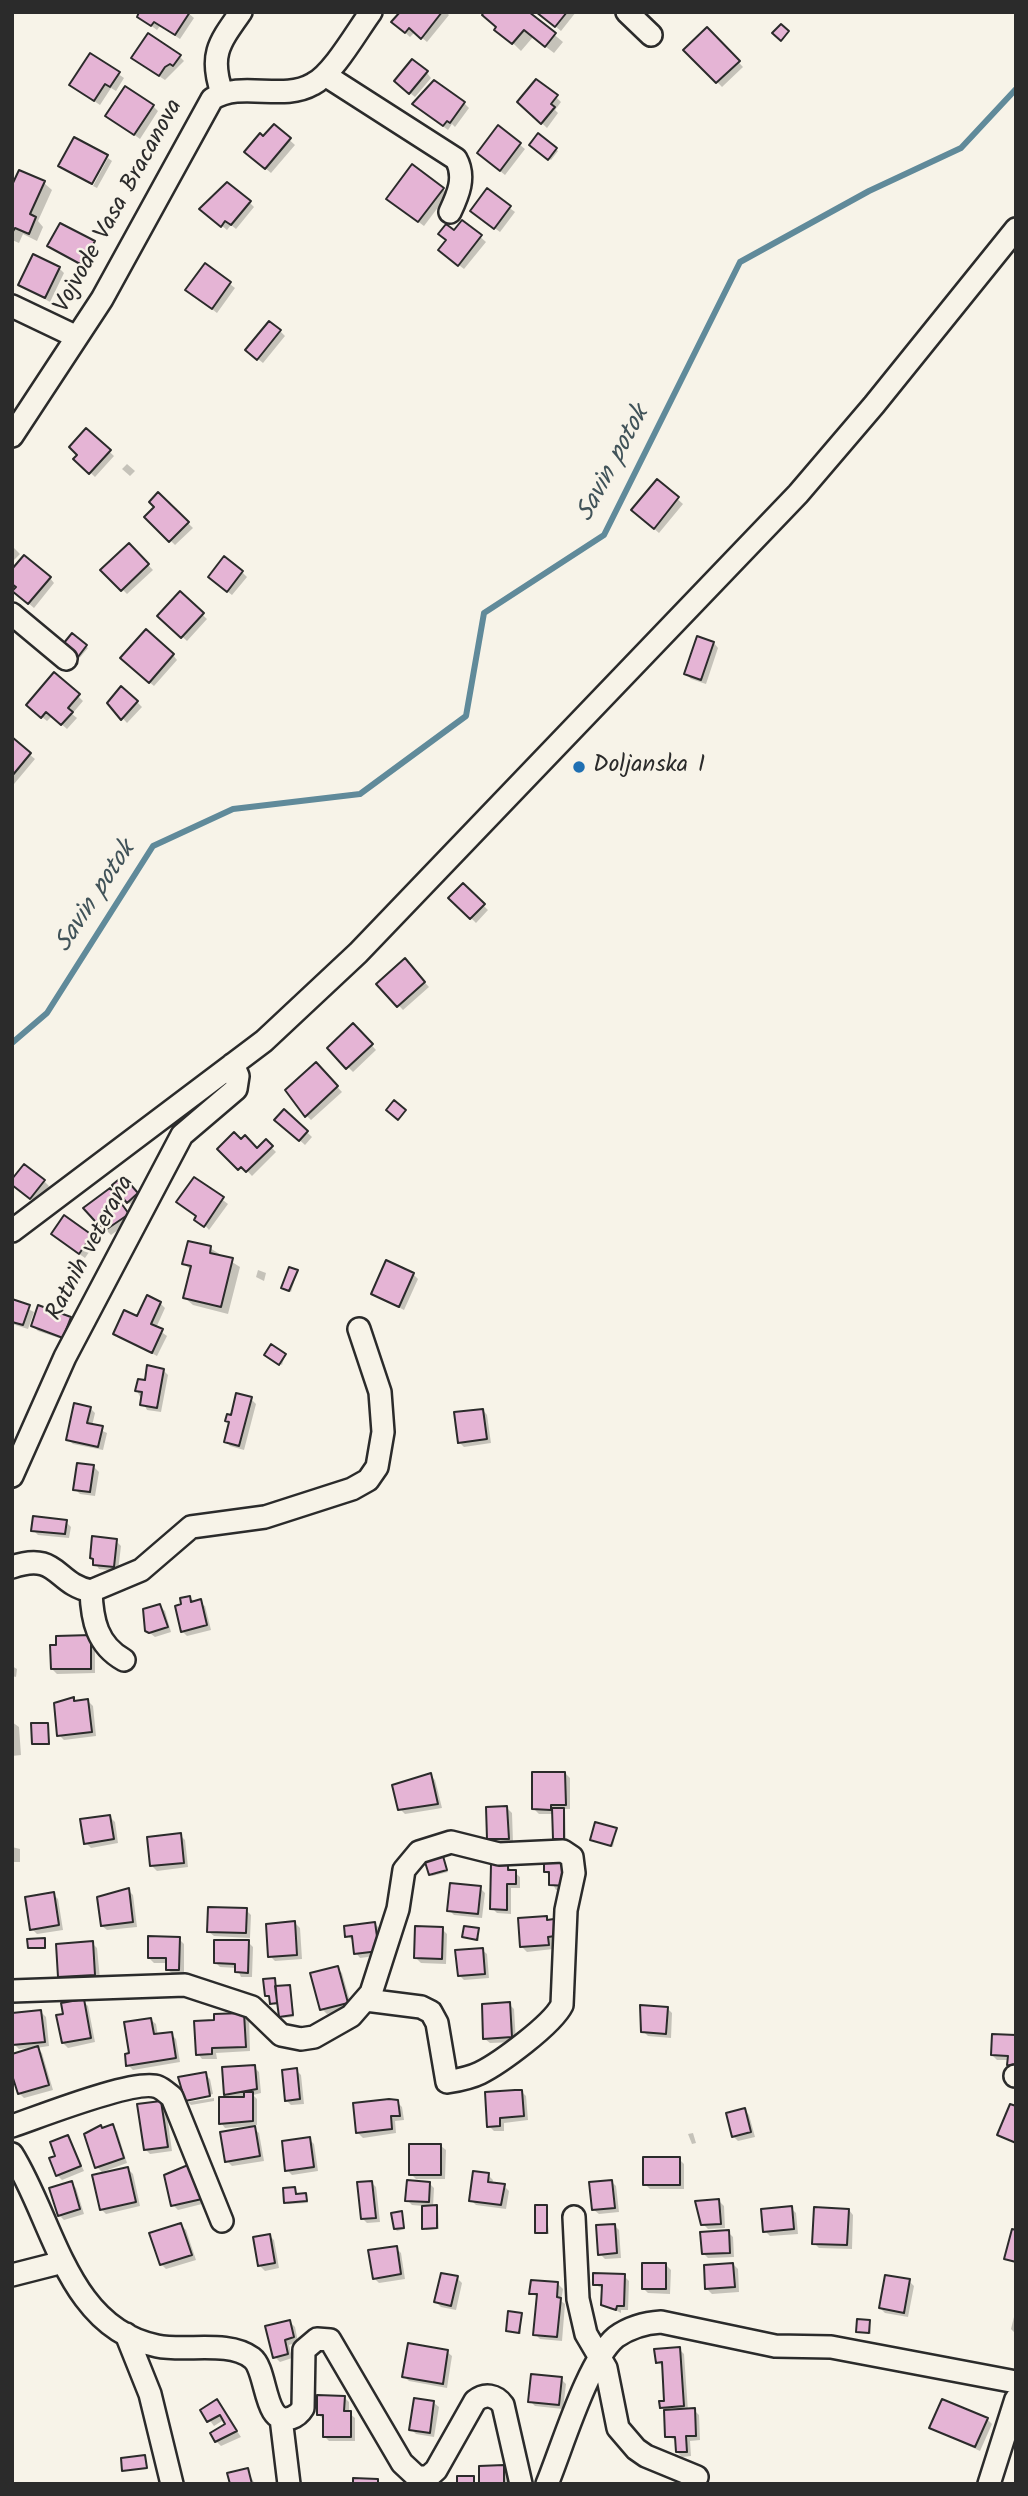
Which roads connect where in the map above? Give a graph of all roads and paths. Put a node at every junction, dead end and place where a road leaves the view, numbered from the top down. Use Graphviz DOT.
graph roads {
  1 [pos="241,12"];
  2 [pos="371,12"];
  3 [pos="627,12"];
  4 [pos="651,35"];
  5 [pos="325,75"];
  6 [pos="222,93"];
  7 [pos="450,212"];
  8 [pos="1016,229"];
  9 [pos="12,306"];
  10 [pos="77,337"];
  11 [pos="12,436"];
  12 [pos="12,614"];
  13 [pos="66,659"];
  14 [pos="233,1064"];
  15 [pos="12,1231"];
  16 [pos="359,1329"];
  17 [pos="12,1476"];
  18 [pos="12,1567"];
  19 [pos="91,1591"];
  20 [pos="124,1660"];
  21 [pos="12,1992"];
  22 [pos="366,2000"];
  23 [pos="12,2126"];
  24 [pos="12,2154"];
  25 [pos="574,2217"];
  26 [pos="222,2221"];
  27 [pos="64,2262"];
  28 [pos="12,2275"];
  29 [pos="126,2334"];
  30 [pos="599,2358"];
  31 [pos="1016,2382"];
  32 [pos="1016,2399"];
  33 [pos="281,2418"];
  34 [pos="697,2477"];
  35 [pos="417,2481"];
  36 [pos="172,2484"];
  37 [pos="289,2484"];
  38 [pos="522,2484"];
  39 [pos="547,2484"];
  40 [pos="989,2484"];
  1 -- 6 [label="street"];
  2 -- 5 [label="street, Vojvode Vasa Bracanova"];
  3 -- 4 [label="street"];
  5 -- 6 [label="street, Vojvode Vasa Bracanova"];
  5 -- 7 [label="street"];
  6 -- 10 [label="street, Vojvode Vasa Bracanova"];
  8 -- 14 [label="street"];
  9 -- 10 [label="street"];
  10 -- 11 [label="street, Vojvode Vasa Bracanova"];
  12 -- 13 [label="street"];
  14 -- 15 [label="street"];
  14 -- 17 [label="street, Ratnih veterana"];
  16 -- 19 [label="street"];
  18 -- 19 [label="street"];
  19 -- 20 [label="street"];
  21 -- 22 [label="street"];
  22 -- 22 [label="street"];
  23 -- 26 [label="street"];
  24 -- 27 [label="street"];
  25 -- 30 [label="street"];
  27 -- 28 [label="street"];
  27 -- 29 [label="street"];
  29 -- 33 [label="street"];
  29 -- 36 [label="street"];
  30 -- 31 [label="street"];
  30 -- 34 [label="street"];
  30 -- 39 [label="street"];
  32 -- 40 [label="street"];
  33 -- 35 [label="street"];
  33 -- 37 [label="street"];
  35 -- 38 [label="street"];
}
